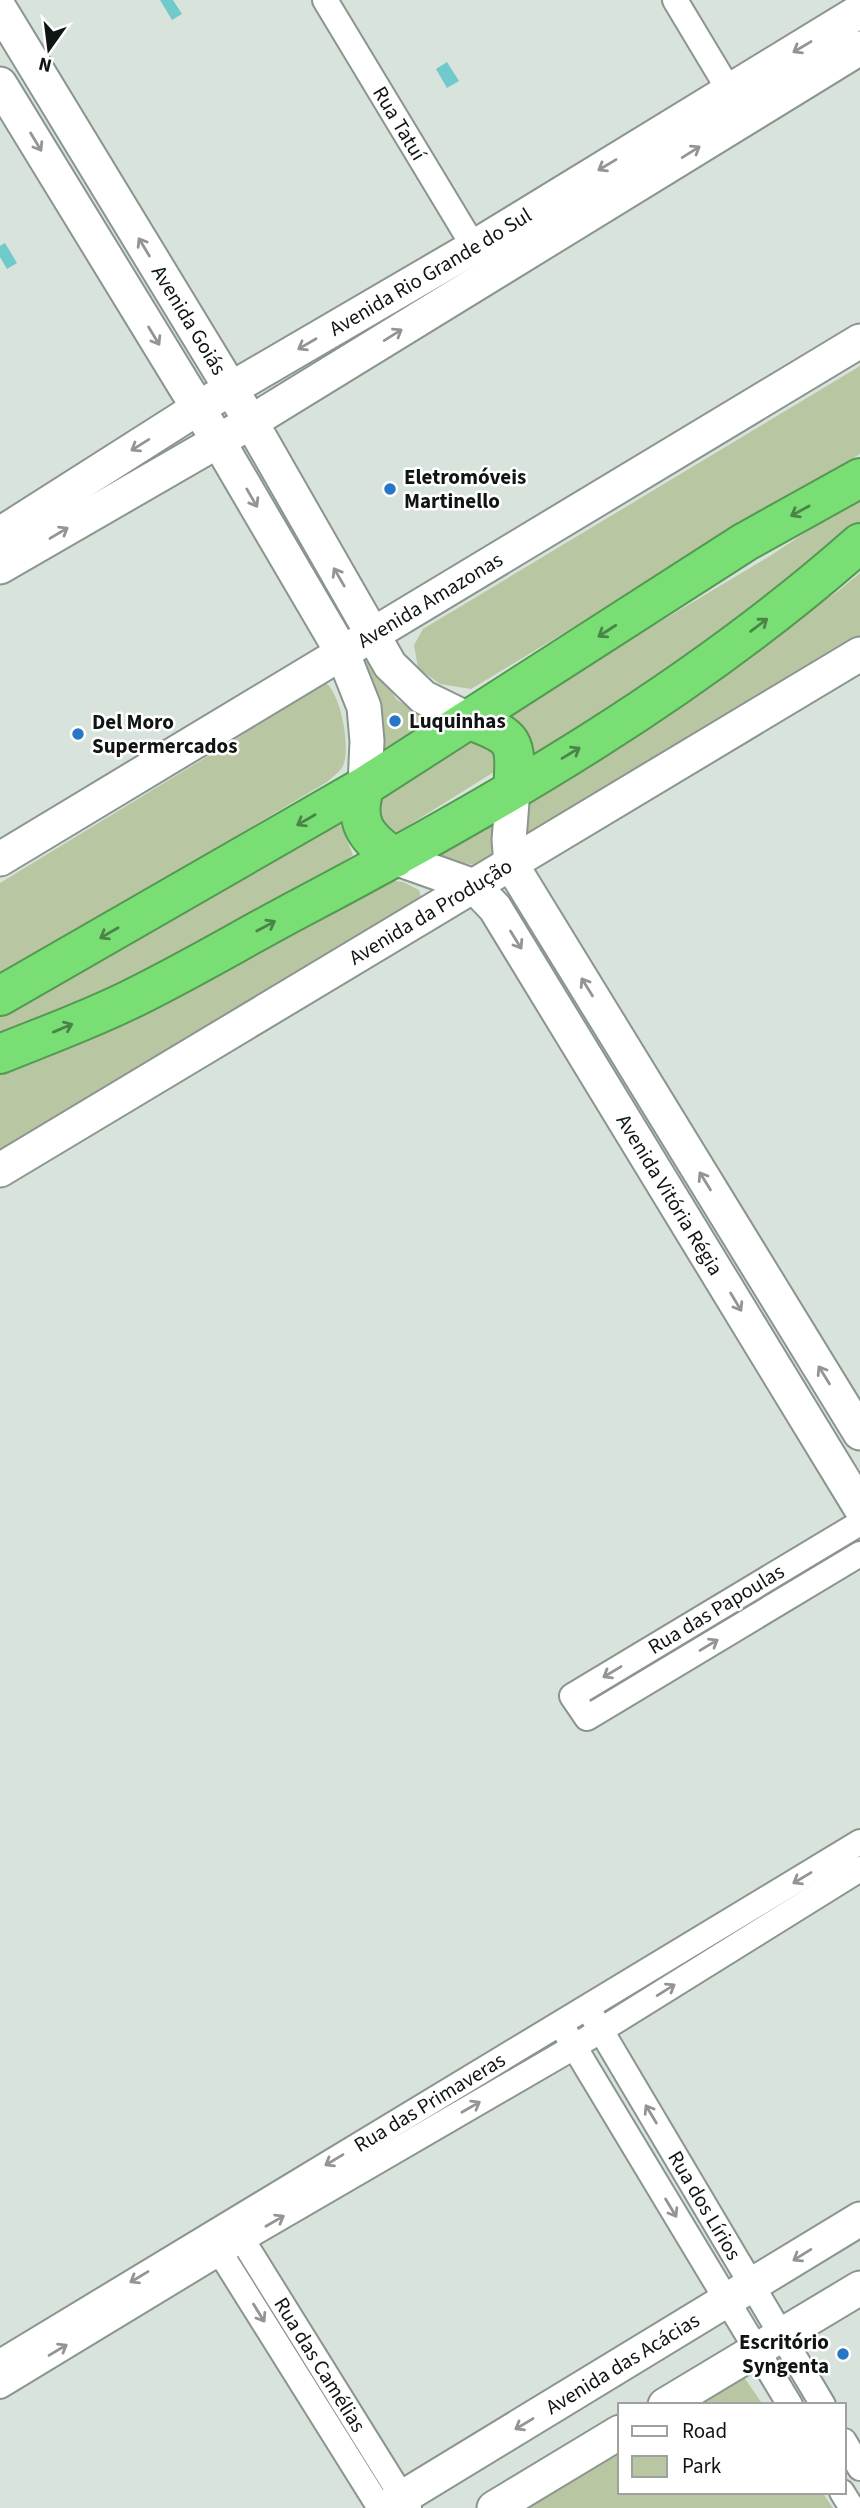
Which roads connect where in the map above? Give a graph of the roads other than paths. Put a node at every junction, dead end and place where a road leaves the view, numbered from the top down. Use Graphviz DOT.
graph roads {
  1 [pos="325,0"];
  2 [pos="675,0"];
  3 [pos="0,9"];
  4 [pos="860,11"];
  5 [pos="860,48"];
  6 [pos="0,83"];
  7 [pos="737,104"];
  8 [pos="474,247"];
  9 [pos="860,341"];
  10 [pos="230,389"];
  11 [pos="198,408"];
  12 [pos="251,422"];
  13 [pos="217,439"];
  14 [pos="860,478"];
  15 [pos="0,534"];
  16 [pos="860,543"];
  17 [pos="0,567"];
  18 [pos="373,636"];
  19 [pos="343,653"];
  20 [pos="860,654"];
  21 [pos="470,720"];
  22 [pos="365,786"];
  23 [pos="513,789"];
  24 [pos="395,858"];
  25 [pos="0,859"];
  26 [pos="511,864"];
  27 [pos="474,886"];
  28 [pos="0,996"];
  29 [pos="0,1054"];
  30 [pos="0,1170"];
  31 [pos="860,1433"];
  32 [pos="860,1507"];
  33 [pos="860,1523"];
  34 [pos="860,1553"];
  35 [pos="860,1842"];
  36 [pos="860,1869"];
  37 [pos="587,2007"];
  38 [pos="560,2023"];
  39 [pos="601,2030"];
  40 [pos="574,2047"];
  41 [pos="860,2219"];
  42 [pos="236,2231"];
  43 [pos="215,2244"];
  44 [pos="860,2288"];
  45 [pos="740,2293"];
  46 [pos="770,2343"];
  47 [pos="0,2362"];
  48 [pos="0,2386"];
  49 [pos="668,2403"];
  50 [pos="789,2403"];
  51 [pos="821,2403"];
  52 [pos="618,2433"];
  53 [pos="846,2444"];
  54 [pos="860,2468"];
  55 [pos="394,2505"];
  56 [pos="494,2508"];
  1 -- 8 [label="street, Rua Tatuí"];
  2 -- 7 [label="street"];
  10 -- 3 [label="street, Avenida Goiás, one-way"];
  4 -- 7 [label="street, Avenida Rio Grande do Sul, one-way"];
  5 -- 7 [label="street, Avenida Rio Grande do Sul"];
  6 -- 11 [label="street, Avenida Goiás, one-way"];
  7 -- 8 [label="street, Avenida Rio Grande do Sul, one-way"];
  12 -- 7 [label="street, Avenida Rio Grande do Sul, one-way"];
  8 -- 10 [label="street, Avenida Rio Grande do Sul, one-way"];
  9 -- 18 [label="street, Avenida Amazonas"];
  10 -- 11 [label="street, Avenida Rio Grande do Sul"];
  10 -- 12 [label="street, Avenida Goiás"];
  11 -- 13 [label="street, Avenida Goiás"];
  11 -- 15 [label="street, Avenida Rio Grande do Sul, one-way"];
  12 -- 13 [label="street, Avenida Rio Grande do Sul"];
  18 -- 12 [label="street, Avenida Goiás, one-way"];
  17 -- 13 [label="street, Avenida Rio Grande do Sul, one-way"];
  13 -- 19 [label="street, Avenida Goiás, one-way"];
  14 -- 21 [label="highway, one-way"];
  23 -- 16 [label="highway, one-way"];
  18 -- 19 [label="street, Avenida Amazonas"];
  18 -- 21 [label="street, Avenida Goiás"];
  19 -- 22 [label="street, Avenida Goiás"];
  19 -- 25 [label="street, Avenida Amazonas"];
  20 -- 26 [label="street, Avenida da Produção"];
  21 -- 22 [label="highway"];
  21 -- 23 [label="highway"];
  22 -- 24 [label="highway"];
  22 -- 28 [label="highway, one-way"];
  23 -- 24 [label="highway"];
  23 -- 26 [label="street"];
  24 -- 27 [label="street"];
  29 -- 24 [label="highway, one-way"];
  26 -- 27 [label="street, Avenida da Produção"];
  31 -- 26 [label="street, Avenida Vitória Régia, one-way"];
  27 -- 30 [label="street, Avenida da Produção"];
  27 -- 32 [label="street, Avenida Vitória Régia, one-way"];
  33 -- 34 [label="street, Rua das Papoulas, one-way"];
  35 -- 37 [label="street, Rua das Primaveras, one-way"];
  39 -- 36 [label="street, Rua das Primaveras, one-way"];
  37 -- 38 [label="street, Rua das Primaveras"];
  37 -- 39 [label="street, Rua dos Lírios"];
  38 -- 40 [label="street, Rua dos Lírios"];
  38 -- 42 [label="street, Rua das Primaveras, one-way"];
  39 -- 40 [label="street, Rua das Primaveras"];
  45 -- 39 [label="street, Rua dos Lírios, one-way"];
  42 -- 40 [label="street, Rua das Primaveras, one-way"];
  40 -- 45 [label="street, Rua dos Lírios, one-way"];
  41 -- 45 [label="street, Avenida das Acácias, one-way"];
  42 -- 43 [label="street, Rua das Primaveras"];
  42 -- 55 [label="street, Rua das Camélias"];
  43 -- 47 [label="street, Rua das Primaveras, one-way"];
  48 -- 43 [label="street, Rua das Primaveras, one-way"];
  43 -- 55 [label="street, Rua das Camélias, one-way"];
  44 -- 46 [label="street"];
  45 -- 46 [label="street, Rua dos Lírios"];
  45 -- 55 [label="street, Avenida das Acácias, one-way"];
  46 -- 49 [label="street"];
  46 -- 50 [label="street, Rua dos Lírios"];
  46 -- 51 [label="street, Rua dos Lírios"];
  52 -- 56 [label="street"];
  53 -- 54 [label="street"];
}
